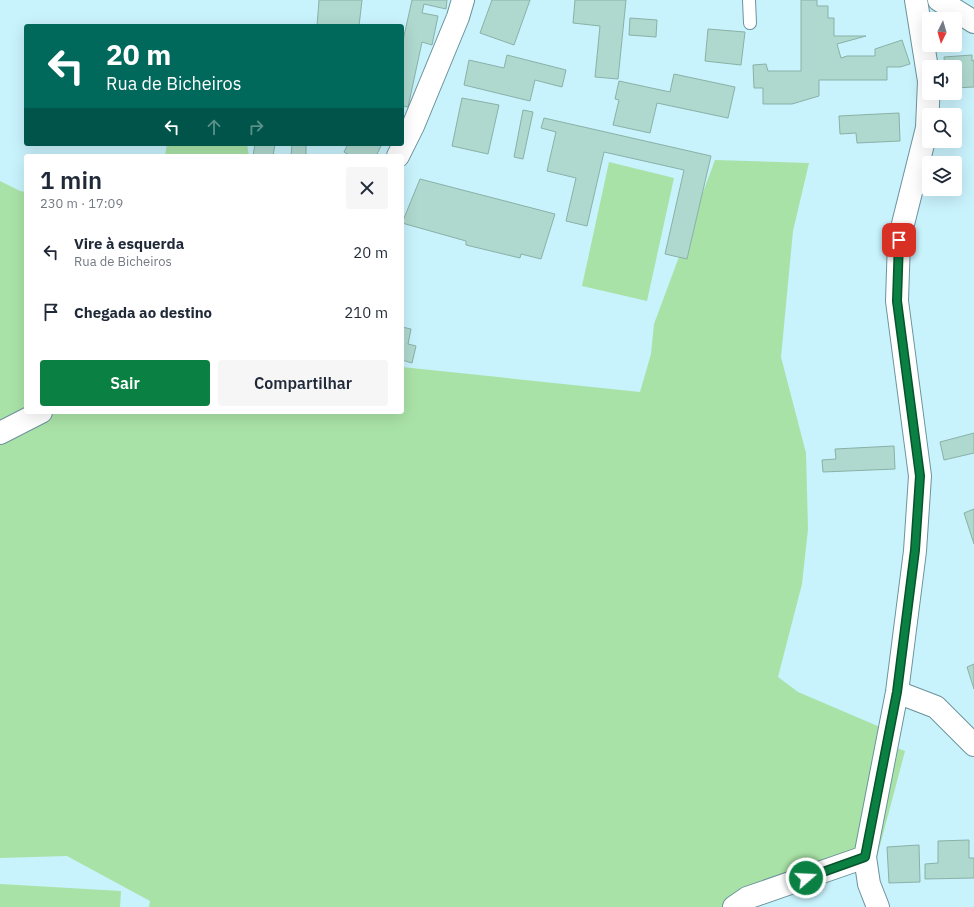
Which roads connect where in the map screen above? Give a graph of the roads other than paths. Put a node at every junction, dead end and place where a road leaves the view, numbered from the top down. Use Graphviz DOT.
graph roads {
  1 [pos="463,0"];
  2 [pos="749,0"];
  3 [pos="916,0"];
  4 [pos="939,0"];
  5 [pos="974,22"];
  6 [pos="750,23"];
  7 [pos="407,126"];
  8 [pos="404,136"];
  9 [pos="37,414"];
  10 [pos="0,433"];
  11 [pos="897,692"];
  12 [pos="974,745"];
  13 [pos="865,857"];
  14 [pos="734,907"];
  15 [pos="878,907"];
  1 -- 7 [label="street"];
  2 -- 6 [label="lane"];
  3 -- 11 [label="street"];
  4 -- 5 [label="street"];
  7 -- 8 [label="street"];
  9 -- 10 [label="street"];
  11 -- 12 [label="street"];
  11 -- 13 [label="street"];
  13 -- 14 [label="street"];
  13 -- 15 [label="street"];
}
